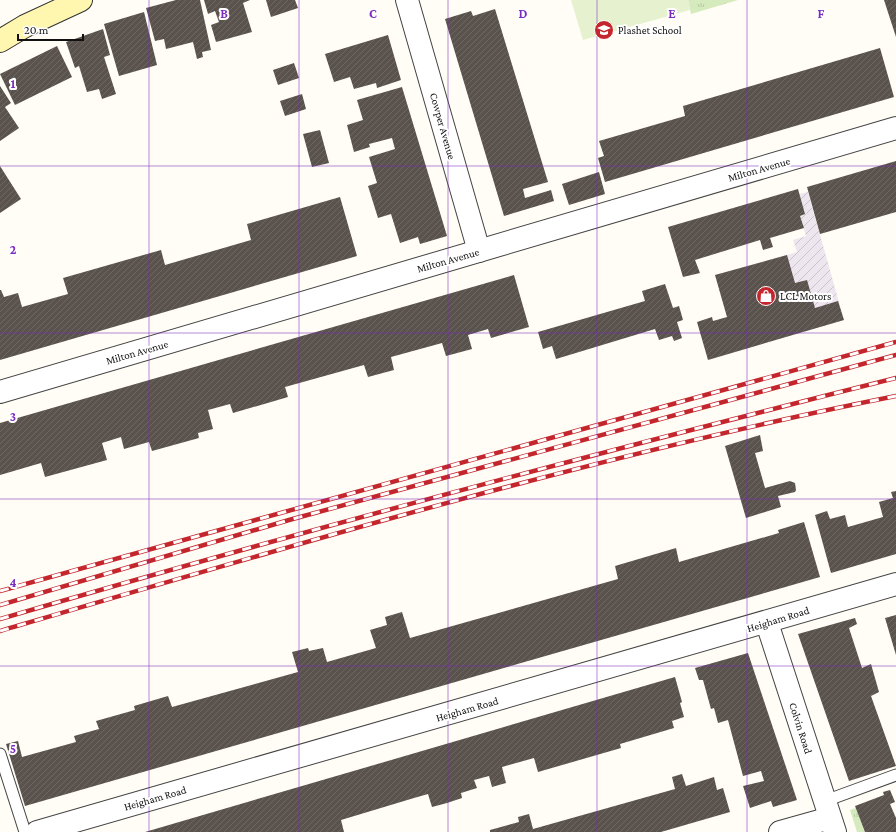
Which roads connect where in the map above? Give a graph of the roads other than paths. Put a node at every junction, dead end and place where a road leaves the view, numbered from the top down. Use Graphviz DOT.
graph roads {
  1 [pos="81,0"];
  2 [pos="407,0"];
  3 [pos="0,40"];
  4 [pos="896,128"];
  5 [pos="479,251"];
  6 [pos="0,392"];
  7 [pos="896,584"];
  8 [pos="767,623"];
  9 [pos="0,754"];
  10 [pos="896,774"];
  11 [pos="830,817"];
  12 [pos="25,832"];
  13 [pos="37,832"];
  14 [pos="780,832"];
  1 -- 3 [label="main road"];
  2 -- 5 [label="street, Cowper Avenue"];
  4 -- 5 [label="street, Milton Avenue"];
  5 -- 6 [label="street, Milton Avenue"];
  7 -- 8 [label="street, Heigham Road"];
  8 -- 11 [label="street, Colvin Road"];
  8 -- 13 [label="street, Heigham Road"];
  9 -- 12 [label="lane"];
  10 -- 11 [label="lane"];
  11 -- 14 [label="street"];
}
